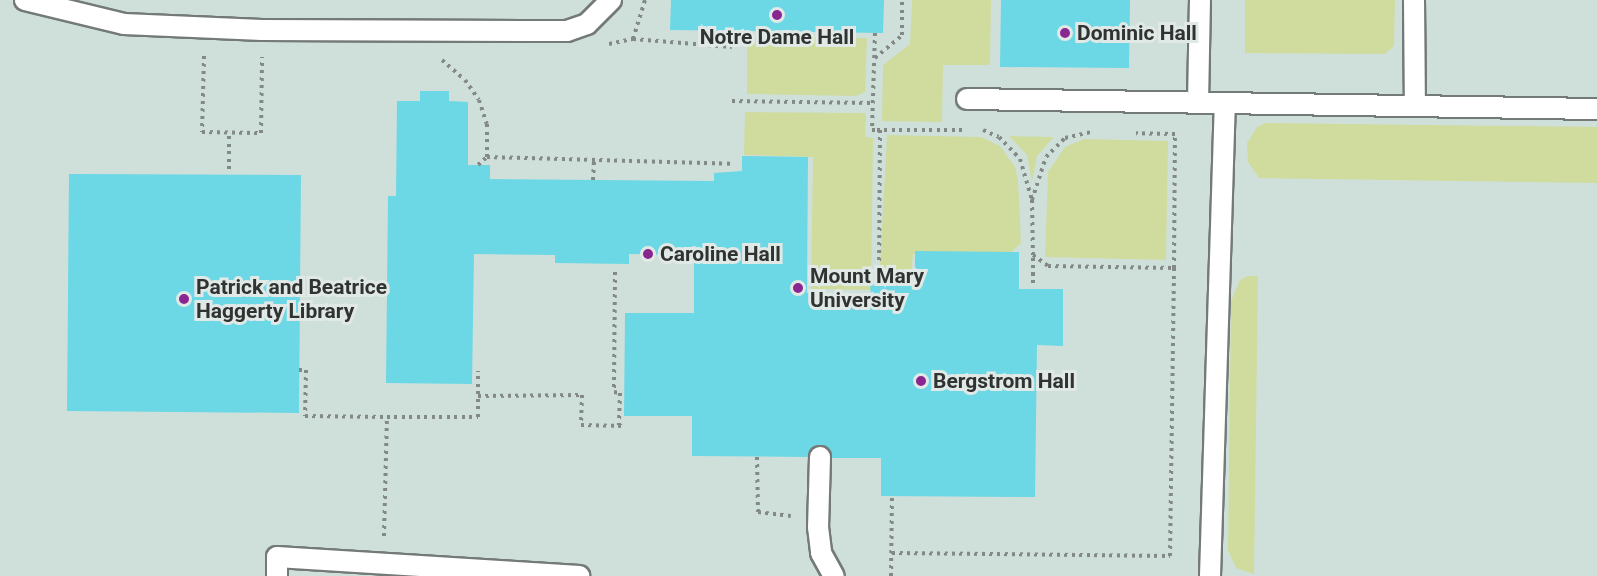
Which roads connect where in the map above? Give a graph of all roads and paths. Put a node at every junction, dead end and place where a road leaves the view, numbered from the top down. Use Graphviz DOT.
graph roads {
  1 [pos="25,0"];
  2 [pos="611,0"];
  3 [pos="645,0"];
  4 [pos="902,0"];
  5 [pos="1200,0"];
  6 [pos="1414,0"];
  7 [pos="875,33"];
  8 [pos="633,39"];
  9 [pos="204,50"];
  10 [pos="262,51"];
  11 [pos="435,55"];
  12 [pos="874,58"];
  13 [pos="967,99"];
  14 [pos="732,101"];
  15 [pos="873,103"];
  16 [pos="1198,103"];
  17 [pos="1225,103"];
  18 [pos="1415,106"];
  19 [pos="1597,109"];
  20 [pos="877,130"];
  21 [pos="229,132"];
  22 [pos="1096,132"];
  23 [pos="1130,133"];
  24 [pos="487,157"];
  25 [pos="594,159"];
  26 [pos="731,164"];
  27 [pos="478,165"];
  28 [pos="229,169"];
  29 [pos="593,180"];
  30 [pos="1032,200"];
  31 [pos="1033,255"];
  32 [pos="1174,268"];
  33 [pos="615,272"];
  34 [pos="879,282"];
  35 [pos="1032,283"];
  36 [pos="299,370"];
  37 [pos="478,371"];
  38 [pos="478,396"];
  39 [pos="387,417"];
  40 [pos="619,425"];
  41 [pos="625,426"];
  42 [pos="757,457"];
  43 [pos="820,457"];
  44 [pos="891,496"];
  45 [pos="818,527"];
  46 [pos="892,553"];
  47 [pos="384,563"];
  48 [pos="277,576"];
  49 [pos="579,576"];
  50 [pos="834,576"];
  51 [pos="891,576"];
  52 [pos="1210,576"];
  1 -- 2 [label="lane"];
  3 -- 8 [label="path"];
  4 -- 12 [label="path"];
  5 -- 16 [label="lane"];
  6 -- 18 [label="lane"];
  7 -- 12 [label="path"];
  9 -- 21 [label="path"];
  10 -- 21 [label="path"];
  11 -- 24 [label="path"];
  12 -- 15 [label="path"];
  13 -- 16 [label="lane"];
  14 -- 15 [label="path"];
  15 -- 20 [label="path"];
  16 -- 17 [label="lane"];
  17 -- 18 [label="lane"];
  17 -- 52 [label="lane"];
  18 -- 19 [label="lane"];
  20 -- 30 [label="path"];
  20 -- 34 [label="path"];
  21 -- 28 [label="path"];
  22 -- 30 [label="path"];
  23 -- 32 [label="path"];
  24 -- 25 [label="path"];
  24 -- 27 [label="path"];
  25 -- 26 [label="path"];
  25 -- 29 [label="path"];
  30 -- 31 [label="path"];
  31 -- 32 [label="path"];
  31 -- 35 [label="path"];
  32 -- 46 [label="path"];
  33 -- 40 [label="path"];
  36 -- 39 [label="path"];
  37 -- 38 [label="path"];
  38 -- 39 [label="path"];
  38 -- 40 [label="path"];
  39 -- 47 [label="path"];
  40 -- 41 [label="path"];
  42 -- 45 [label="path"];
  43 -- 45 [label="lane"];
  44 -- 46 [label="path"];
  45 -- 50 [label="lane"];
  46 -- 51 [label="path"];
  47 -- 48 [label="lane"];
  47 -- 49 [label="lane"];
}
